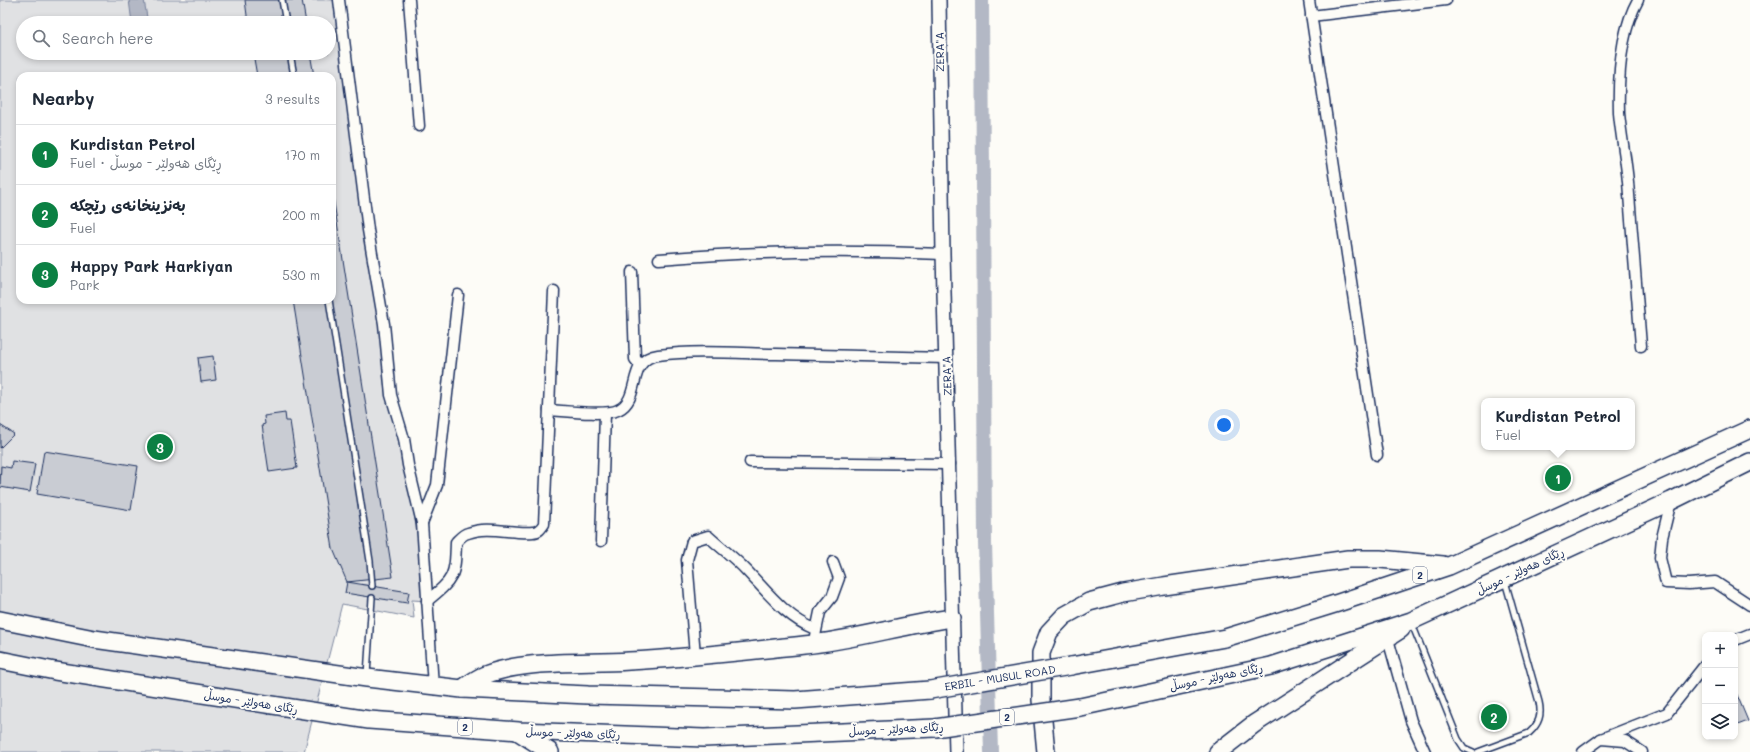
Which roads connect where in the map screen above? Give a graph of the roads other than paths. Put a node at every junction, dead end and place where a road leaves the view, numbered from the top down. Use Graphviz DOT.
graph roads {
  1 [pos="282,0"];
  2 [pos="339,0"];
  3 [pos="409,0"];
  4 [pos="939,0"];
  5 [pos="1309,0"];
  6 [pos="1446,0"];
  7 [pos="1638,0"];
  8 [pos="285,16"];
  9 [pos="1311,16"];
  10 [pos="291,60"];
  11 [pos="293,72"];
  12 [pos="419,126"];
  13 [pos="943,254"];
  14 [pos="659,259"];
  15 [pos="632,272"];
  16 [pos="554,291"];
  17 [pos="458,295"];
  18 [pos="330,304"];
  19 [pos="1641,346"];
  20 [pos="946,358"];
  21 [pos="640,365"];
  22 [pos="549,410"];
  23 [pos="605,413"];
  24 [pos="1750,429"];
  25 [pos="1377,454"];
  26 [pos="750,462"];
  27 [pos="1750,462"];
  28 [pos="950,464"];
  29 [pos="1671,501"];
  30 [pos="422,523"];
  31 [pos="601,541"];
  32 [pos="833,562"];
  33 [pos="1449,566"];
  34 [pos="1504,578"];
  35 [pos="372,586"];
  36 [pos="372,598"];
  37 [pos="427,601"];
  38 [pos="1750,605"];
  39 [pos="952,618"];
  40 [pos="0,620"];
  41 [pos="1411,621"];
  42 [pos="1750,634"];
  43 [pos="815,636"];
  44 [pos="1388,639"];
  45 [pos="1738,639"];
  46 [pos="695,655"];
  47 [pos="0,660"];
  48 [pos="1703,668"];
  49 [pos="367,678"];
  50 [pos="433,686"];
  51 [pos="462,689"];
  52 [pos="519,732"];
  53 [pos="1601,740"];
  54 [pos="550,752"];
  55 [pos="956,752"];
  56 [pos="1046,752"];
  57 [pos="1218,752"];
  58 [pos="1425,752"];
  59 [pos="1473,752"];
  60 [pos="1478,752"];
  61 [pos="1584,752"];
  62 [pos="1642,752"];
  1 -- 8 [label="lane"];
  2 -- 30 [label="street"];
  3 -- 12 [label="street"];
  4 -- 13 [label="street, ZERA\"A"];
  5 -- 9 [label="street"];
  6 -- 9 [label="street"];
  7 -- 19 [label="street"];
  9 -- 25 [label="street"];
  10 -- 11 [label="lane"];
  13 -- 14 [label="street"];
  13 -- 20 [label="street, ZERA\"A"];
  15 -- 21 [label="street"];
  16 -- 22 [label="street"];
  17 -- 30 [label="street"];
  18 -- 35 [label="lane"];
  20 -- 21 [label="street"];
  20 -- 28 [label="street, ZERA\"A"];
  21 -- 23 [label="street"];
  22 -- 23 [label="street"];
  22 -- 37 [label="street"];
  23 -- 31 [label="street"];
  24 -- 33 [label="highway, 2"];
  26 -- 28 [label="street"];
  27 -- 29 [label="highway, ڕێگای هەولێر - موسڵ / 2"];
  28 -- 39 [label="street, ZERA\"A"];
  29 -- 34 [label="highway, ڕێگای هەولێر - موسڵ / 2"];
  29 -- 38 [label="street"];
  30 -- 37 [label="street"];
  32 -- 43 [label="street"];
  33 -- 51 [label="highway, ERBIL - MUSUL ROAD / 2, bridge"];
  33 -- 56 [label="highway"];
  34 -- 41 [label="highway, ڕێگای هەولێر - موسڵ / 2"];
  34 -- 60 [label="lane"];
  36 -- 49 [label="lane"];
  37 -- 50 [label="street"];
  39 -- 43 [label="highway"];
  39 -- 55 [label="street, ZERA\"A"];
  40 -- 49 [label="highway, 2"];
  41 -- 44 [label="highway"];
  41 -- 52 [label="highway, ڕێگای هەولێر - موسڵ / 2, bridge"];
  41 -- 59 [label="lane"];
  42 -- 45 [label="street"];
  43 -- 46 [label="highway"];
  43 -- 46 [label="street"];
  44 -- 57 [label="highway"];
  44 -- 58 [label="street"];
  46 -- 51 [label="highway"];
  47 -- 52 [label="highway, ڕێگای هەولێر - موسڵ / 2"];
  48 -- 53 [label="street"];
  49 -- 50 [label="highway, 2"];
  50 -- 51 [label="highway, 2"];
  52 -- 54 [label="highway"];
  53 -- 61 [label="street"];
  53 -- 62 [label="street"];
}
